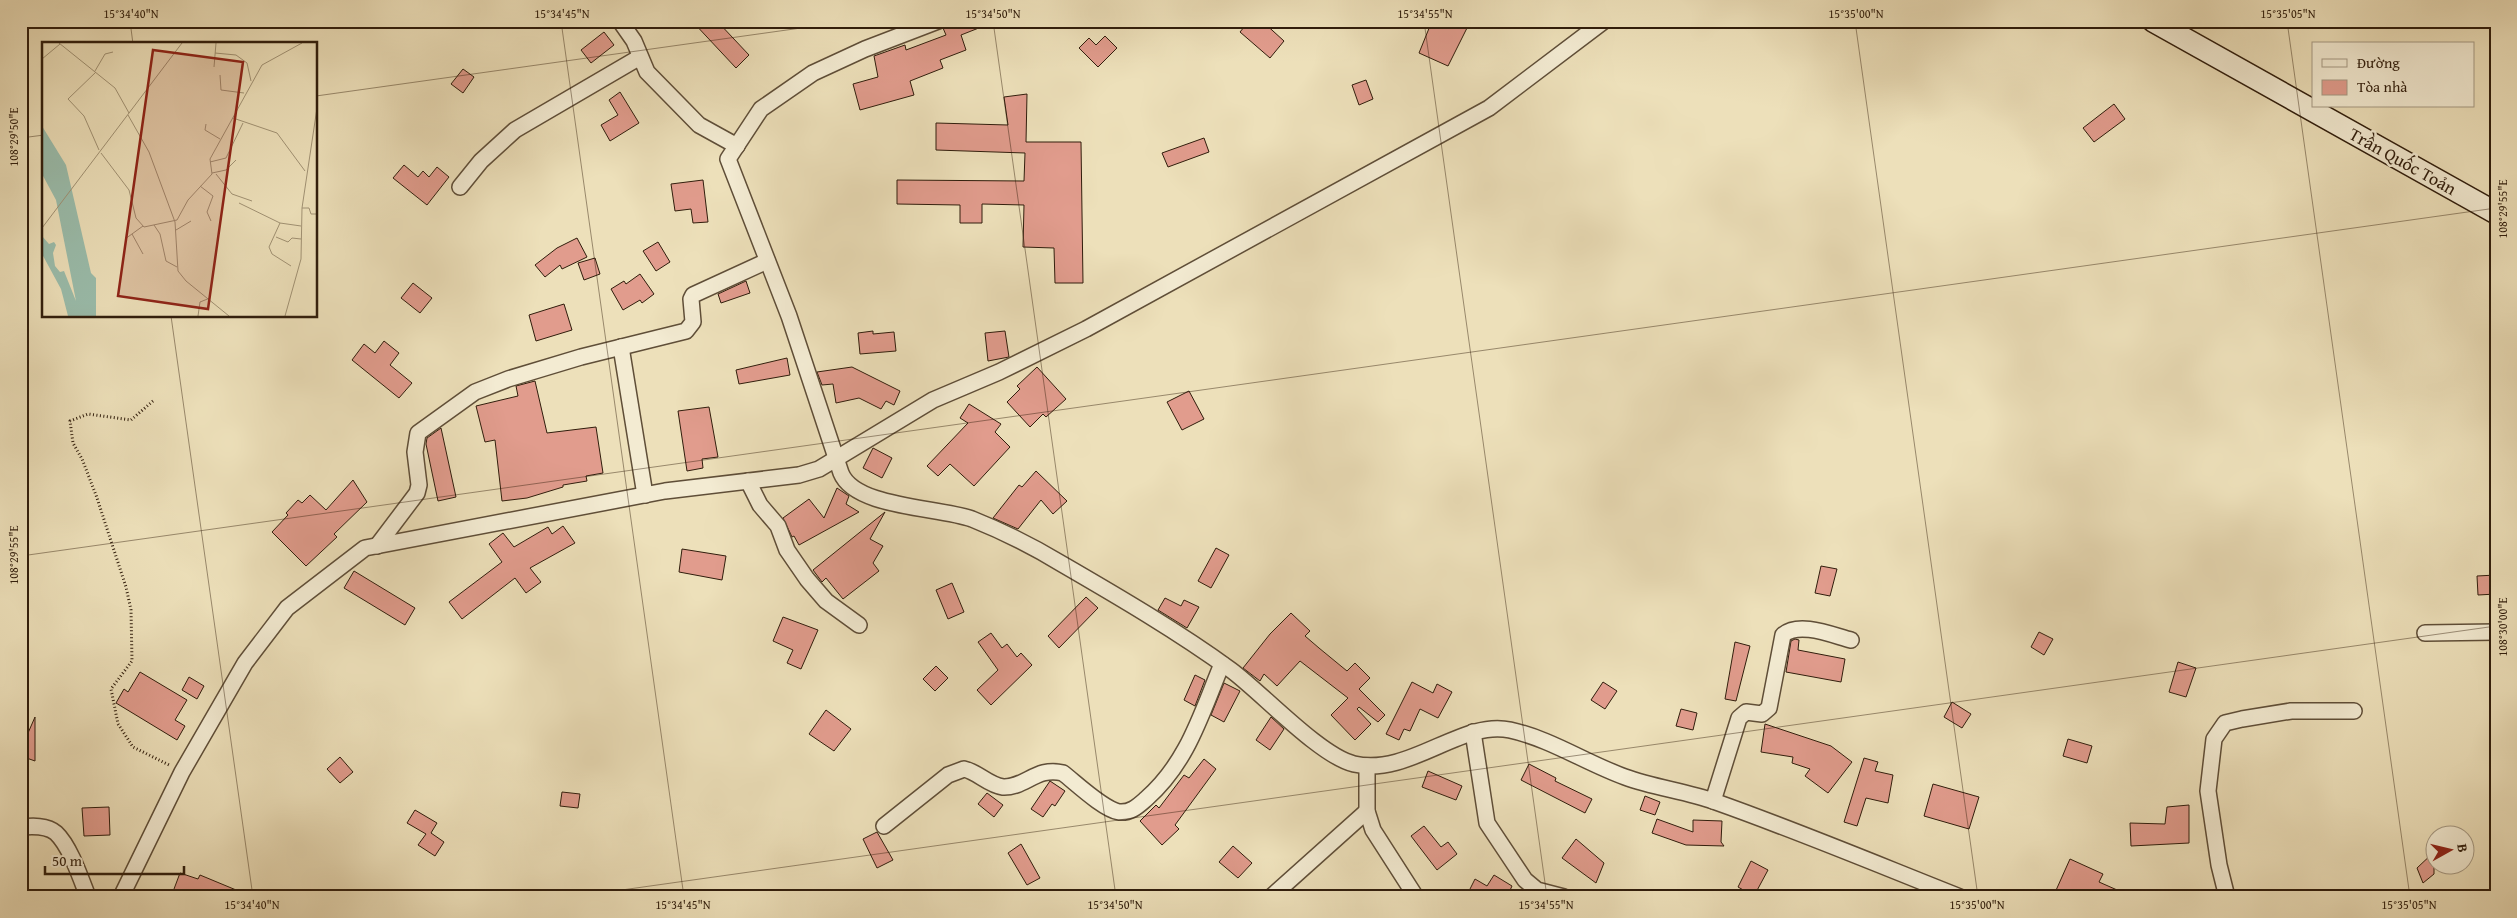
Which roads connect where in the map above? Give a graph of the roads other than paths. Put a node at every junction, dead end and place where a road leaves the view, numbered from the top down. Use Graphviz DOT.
graph roads {
  1 [pos="620,21"];
  2 [pos="938,21"];
  3 [pos="1604,21"];
  4 [pos="2153,21"];
  5 [pos="640,57"];
  6 [pos="737,146"];
  7 [pos="460,187"];
  8 [pos="2496,213"];
  9 [pos="768,262"];
  10 [pos="620,347"];
  11 [pos="837,458"];
  12 [pos="748,481"];
  13 [pos="645,495"];
  14 [pos="377,546"];
  15 [pos="859,625"];
  16 [pos="2496,632"];
  17 [pos="2425,633"];
  18 [pos="1851,640"];
  19 [pos="1222,664"];
  20 [pos="2354,711"];
  21 [pos="1473,732"];
  22 [pos="1367,766"];
  23 [pos="1714,801"];
  24 [pos="1367,811"];
  25 [pos="884,826"];
  26 [pos="21,827"];
  27 [pos="1950,895"];
  28 [pos="88,897"];
  29 [pos="121,897"];
  30 [pos="1271,897"];
  31 [pos="1416,897"];
  32 [pos="1564,897"];
  33 [pos="2226,897"];
  1 -- 5 [label="street"];
  2 -- 6 [label="street"];
  3 -- 11 [label="street"];
  4 -- 8 [label="main road, Trần Quốc Toản"];
  5 -- 6 [label="street"];
  5 -- 7 [label="street"];
  6 -- 9 [label="street"];
  9 -- 10 [label="street"];
  9 -- 11 [label="street"];
  10 -- 13 [label="street"];
  10 -- 14 [label="street"];
  11 -- 12 [label="street"];
  11 -- 19 [label="street"];
  12 -- 13 [label="street"];
  12 -- 15 [label="street"];
  13 -- 14 [label="street"];
  14 -- 29 [label="street"];
  16 -- 17 [label="street"];
  18 -- 23 [label="street"];
  19 -- 22 [label="street"];
  19 -- 25 [label="street"];
  20 -- 33 [label="street"];
  21 -- 22 [label="street"];
  21 -- 23 [label="street"];
  21 -- 32 [label="street"];
  22 -- 24 [label="street"];
  23 -- 27 [label="street"];
  24 -- 30 [label="street"];
  24 -- 31 [label="street"];
  26 -- 28 [label="street"];
}
